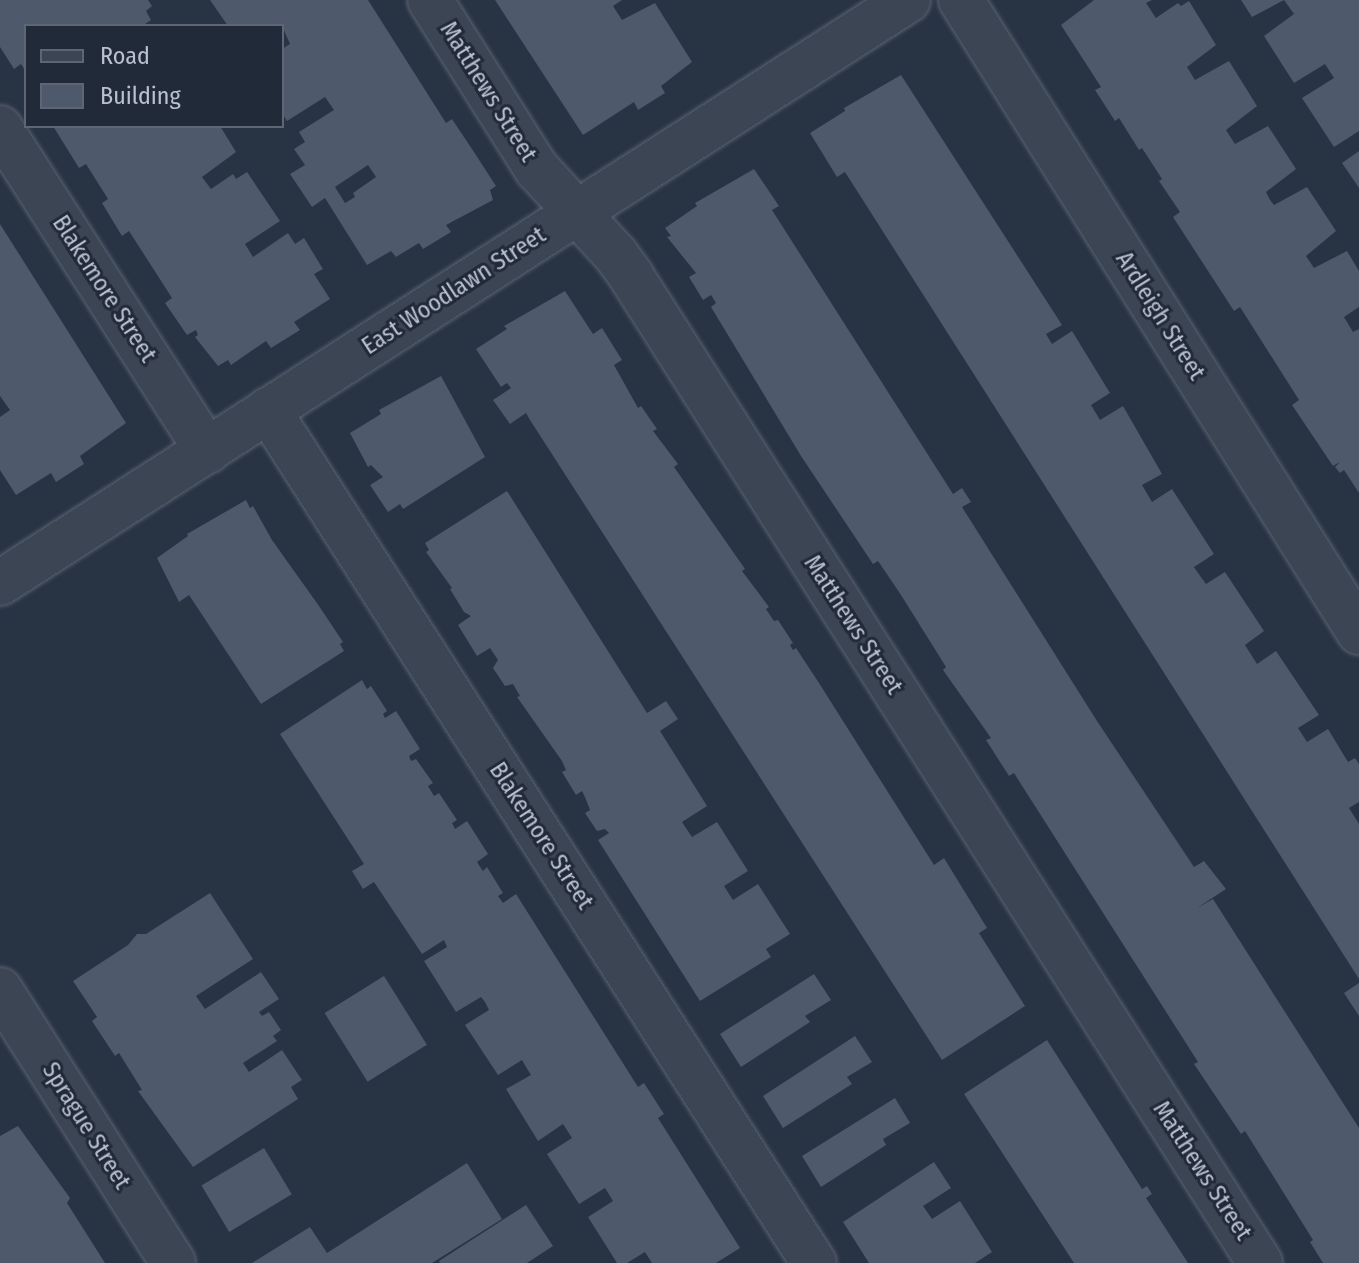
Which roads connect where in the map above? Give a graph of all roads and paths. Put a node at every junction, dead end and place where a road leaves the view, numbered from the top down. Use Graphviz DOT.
graph roads {
  1 [pos="430,0"];
  2 [pos="908,0"];
  3 [pos="961,0"];
  4 [pos="0,128"];
  5 [pos="576,213"];
  6 [pos="268,410"];
  7 [pos="207,451"];
  8 [pos="0,583"];
  9 [pos="1359,632"];
  10 [pos="0,990"];
  11 [pos="173,1263"];
  12 [pos="814,1263"];
  13 [pos="1260,1263"];
  1 -- 5 [label="street, Matthews Street"];
  2 -- 5 [label="street, East Woodlawn Street"];
  3 -- 9 [label="street, Ardleigh Street"];
  4 -- 7 [label="street, Blakemore Street"];
  5 -- 6 [label="street, East Woodlawn Street"];
  5 -- 13 [label="street, Matthews Street"];
  6 -- 7 [label="street, East Woodlawn Street"];
  6 -- 12 [label="street, Blakemore Street"];
  7 -- 8 [label="street, East Woodlawn Street"];
  10 -- 11 [label="street, Sprague Street"];
}
